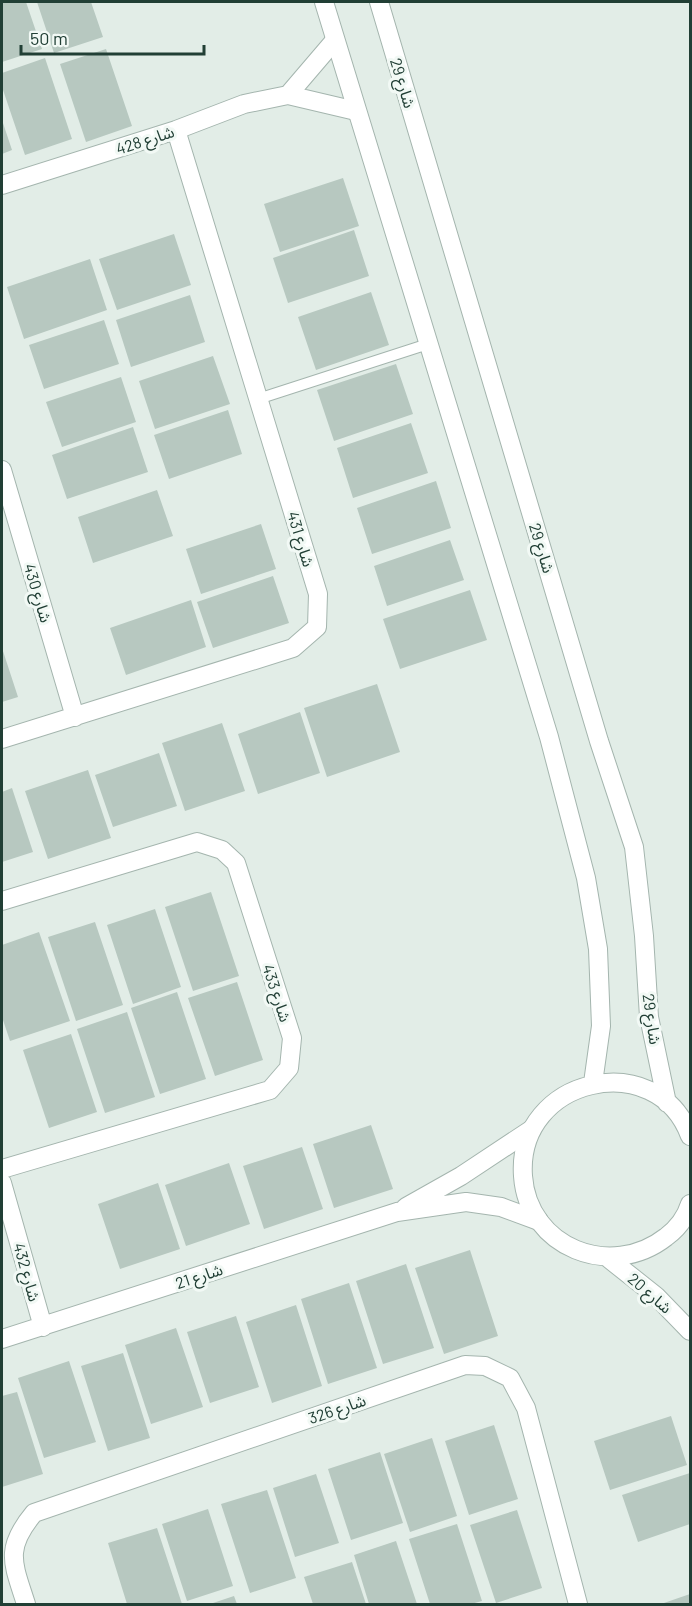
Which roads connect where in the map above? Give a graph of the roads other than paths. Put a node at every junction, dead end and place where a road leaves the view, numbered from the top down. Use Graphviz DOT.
graph roads {
  1 [pos="324,2"];
  2 [pos="379,2"];
  3 [pos="335,40"];
  4 [pos="288,95"];
  5 [pos="356,111"];
  6 [pos="176,130"];
  7 [pos="2,185"];
  8 [pos="428,344"];
  9 [pos="258,399"];
  10 [pos="2,470"];
  11 [pos="75,717"];
  12 [pos="2,739"];
  13 [pos="2,901"];
  14 [pos="593,1083"];
  15 [pos="668,1103"];
  16 [pos="532,1129"];
  17 [pos="690,1136"];
  18 [pos="2,1169"];
  19 [pos="2,1183"];
  20 [pos="690,1209"];
  21 [pos="397,1212"];
  22 [pos="539,1221"];
  23 [pos="608,1258"];
  24 [pos="43,1327"];
  25 [pos="690,1331"];
  26 [pos="2,1339"];
  27 [pos="26,1605"];
  28 [pos="578,1605"];
  1 -- 3 [label="street"];
  2 -- 15 [label="street, شارع 29"];
  3 -- 4 [label="street"];
  3 -- 5 [label="street"];
  4 -- 5 [label="street, شارع 428"];
  4 -- 6 [label="street, شارع 428"];
  5 -- 8 [label="street"];
  6 -- 7 [label="street, شارع 428"];
  6 -- 9 [label="street, شارع 431"];
  8 -- 9 [label="lane"];
  8 -- 14 [label="street"];
  9 -- 11 [label="street, شارع 431"];
  10 -- 11 [label="street, شارع 430"];
  11 -- 12 [label="street, شارع 431"];
  13 -- 18 [label="street, شارع 433"];
  14 -- 15 [label="street"];
  14 -- 16 [label="street"];
  15 -- 17 [label="street"];
  16 -- 21 [label="street, شارع 21"];
  16 -- 22 [label="street"];
  19 -- 24 [label="street, شارع 432"];
  20 -- 23 [label="street"];
  21 -- 22 [label="street, شارع 21"];
  21 -- 24 [label="street, شارع 21"];
  22 -- 23 [label="street"];
  23 -- 25 [label="street, شارع 20"];
  24 -- 26 [label="street, شارع 21"];
  27 -- 28 [label="street, شارع 326"];
}
